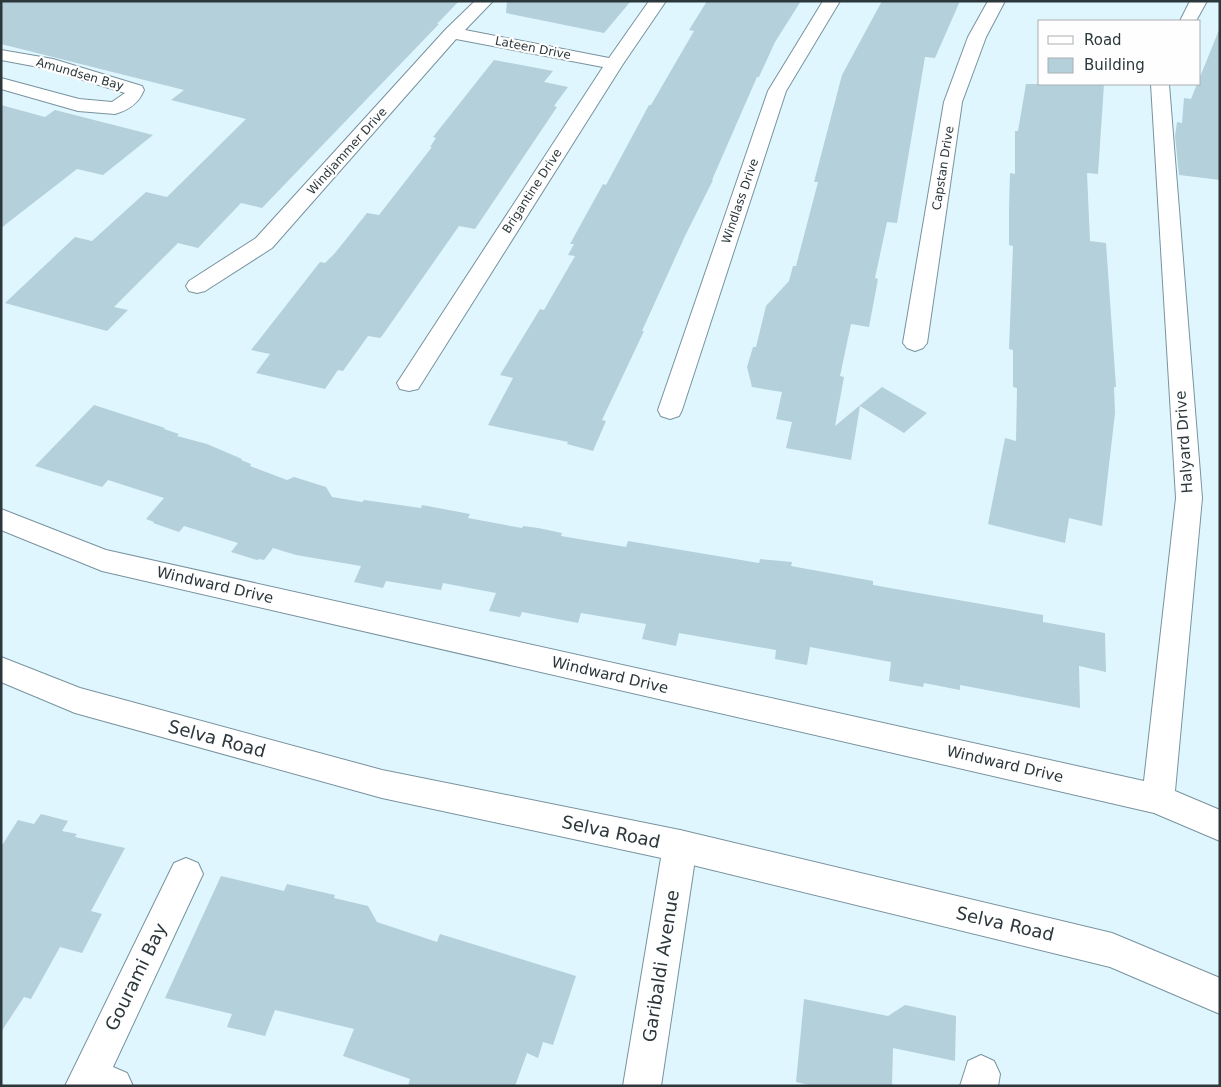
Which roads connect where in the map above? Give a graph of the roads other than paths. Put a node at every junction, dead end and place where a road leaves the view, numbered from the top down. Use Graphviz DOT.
graph roads {
  1 [pos="485,1"];
  2 [pos="658,1"];
  3 [pos="832,1"];
  4 [pos="997,1"];
  5 [pos="1199,1"];
  6 [pos="1189,20"];
  7 [pos="452,33"];
  8 [pos="1,55"];
  9 [pos="614,64"];
  10 [pos="1,83"];
  11 [pos="1160,85"];
  12 [pos="197,286"];
  13 [pos="916,343"];
  14 [pos="409,382"];
  15 [pos="670,410"];
  16 [pos="1,519"];
  17 [pos="1,669"];
  18 [pos="1158,799"];
  19 [pos="1220,826"];
  20 [pos="680,846"];
  21 [pos="186,874"];
  22 [pos="1220,996"];
  23 [pos="95,1083"];
  24 [pos="642,1086"];
  1 -- 7 [label="street, Windjammer Drive"];
  2 -- 9 [label="street, Brigantine Drive"];
  3 -- 15 [label="street, Windlass Drive"];
  4 -- 13 [label="street, Capstan Drive"];
  5 -- 6 [label="street"];
  7 -- 9 [label="street, Lateen Drive"];
  7 -- 12 [label="street, Windjammer Drive"];
  8 -- 10 [label="street, Amundsen Bay"];
  9 -- 14 [label="street, Brigantine Drive"];
  11 -- 18 [label="street, Halyard Drive"];
  16 -- 18 [label="street, Windward Drive"];
  17 -- 20 [label="street, Selva Road"];
  18 -- 19 [label="street, Windward Drive"];
  20 -- 22 [label="street, Selva Road"];
  20 -- 24 [label="street, Garibaldi Avenue"];
  21 -- 23 [label="street, Gourami Bay"];
}
